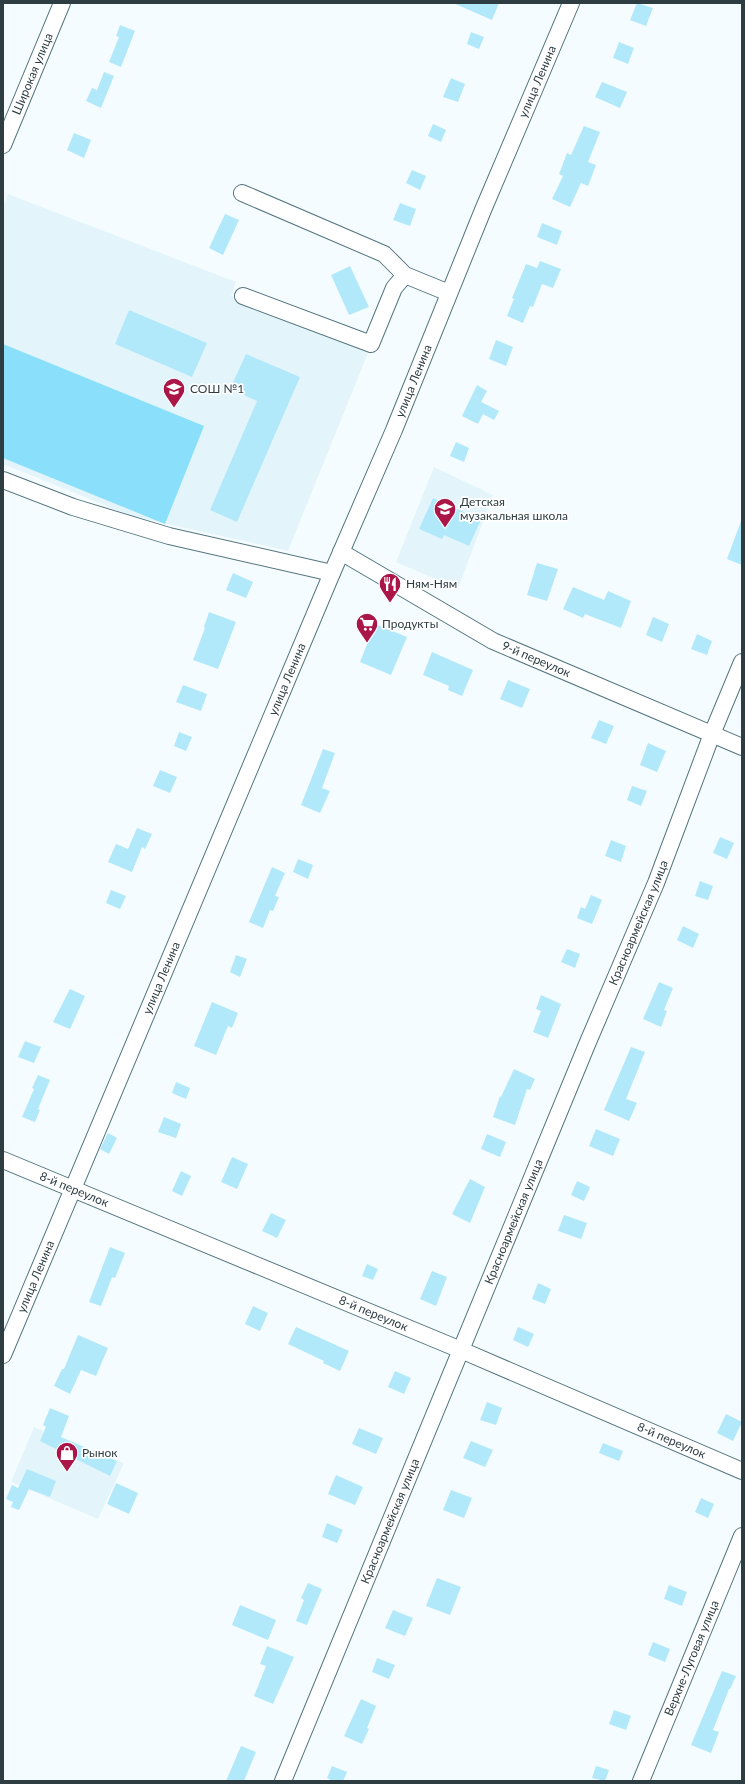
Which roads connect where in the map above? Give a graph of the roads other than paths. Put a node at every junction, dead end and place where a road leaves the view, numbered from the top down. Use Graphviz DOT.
graph roads {
  1 [pos="62,3"];
  2 [pos="571,3"];
  3 [pos="3,145"];
  4 [pos="242,193"];
  5 [pos="405,275"];
  6 [pos="449,293"];
  7 [pos="243,296"];
  8 [pos="3,480"];
  9 [pos="341,552"];
  10 [pos="332,573"];
  11 [pos="742,662"];
  12 [pos="712,734"];
  13 [pos="742,747"];
  14 [pos="3,1160"];
  15 [pos="73,1189"];
  16 [pos="461,1350"];
  17 [pos="3,1355"];
  18 [pos="742,1471"];
  19 [pos="742,1536"];
  20 [pos="283,1781"];
  21 [pos="641,1781"];
  1 -- 3 [label="street, Широкая улица"];
  2 -- 6 [label="street, улица Ленина"];
  4 -- 5 [label="street"];
  5 -- 6 [label="street"];
  5 -- 7 [label="street"];
  6 -- 9 [label="street, улица Ленина"];
  8 -- 10 [label="street"];
  9 -- 10 [label="street, улица Ленина"];
  9 -- 12 [label="street, 9-й переулок"];
  10 -- 15 [label="street, улица Ленина"];
  11 -- 12 [label="street, Красноармейская улица"];
  12 -- 13 [label="street, 9-й переулок"];
  12 -- 16 [label="street, Красноармейская улица"];
  14 -- 15 [label="street, 8-й переулок"];
  15 -- 16 [label="street, 8-й переулок"];
  15 -- 17 [label="street, улица Ленина"];
  16 -- 18 [label="street, 8-й переулок"];
  16 -- 20 [label="street, Красноармейская улица"];
  19 -- 21 [label="street, Верхне-Луговая улица"];
}
